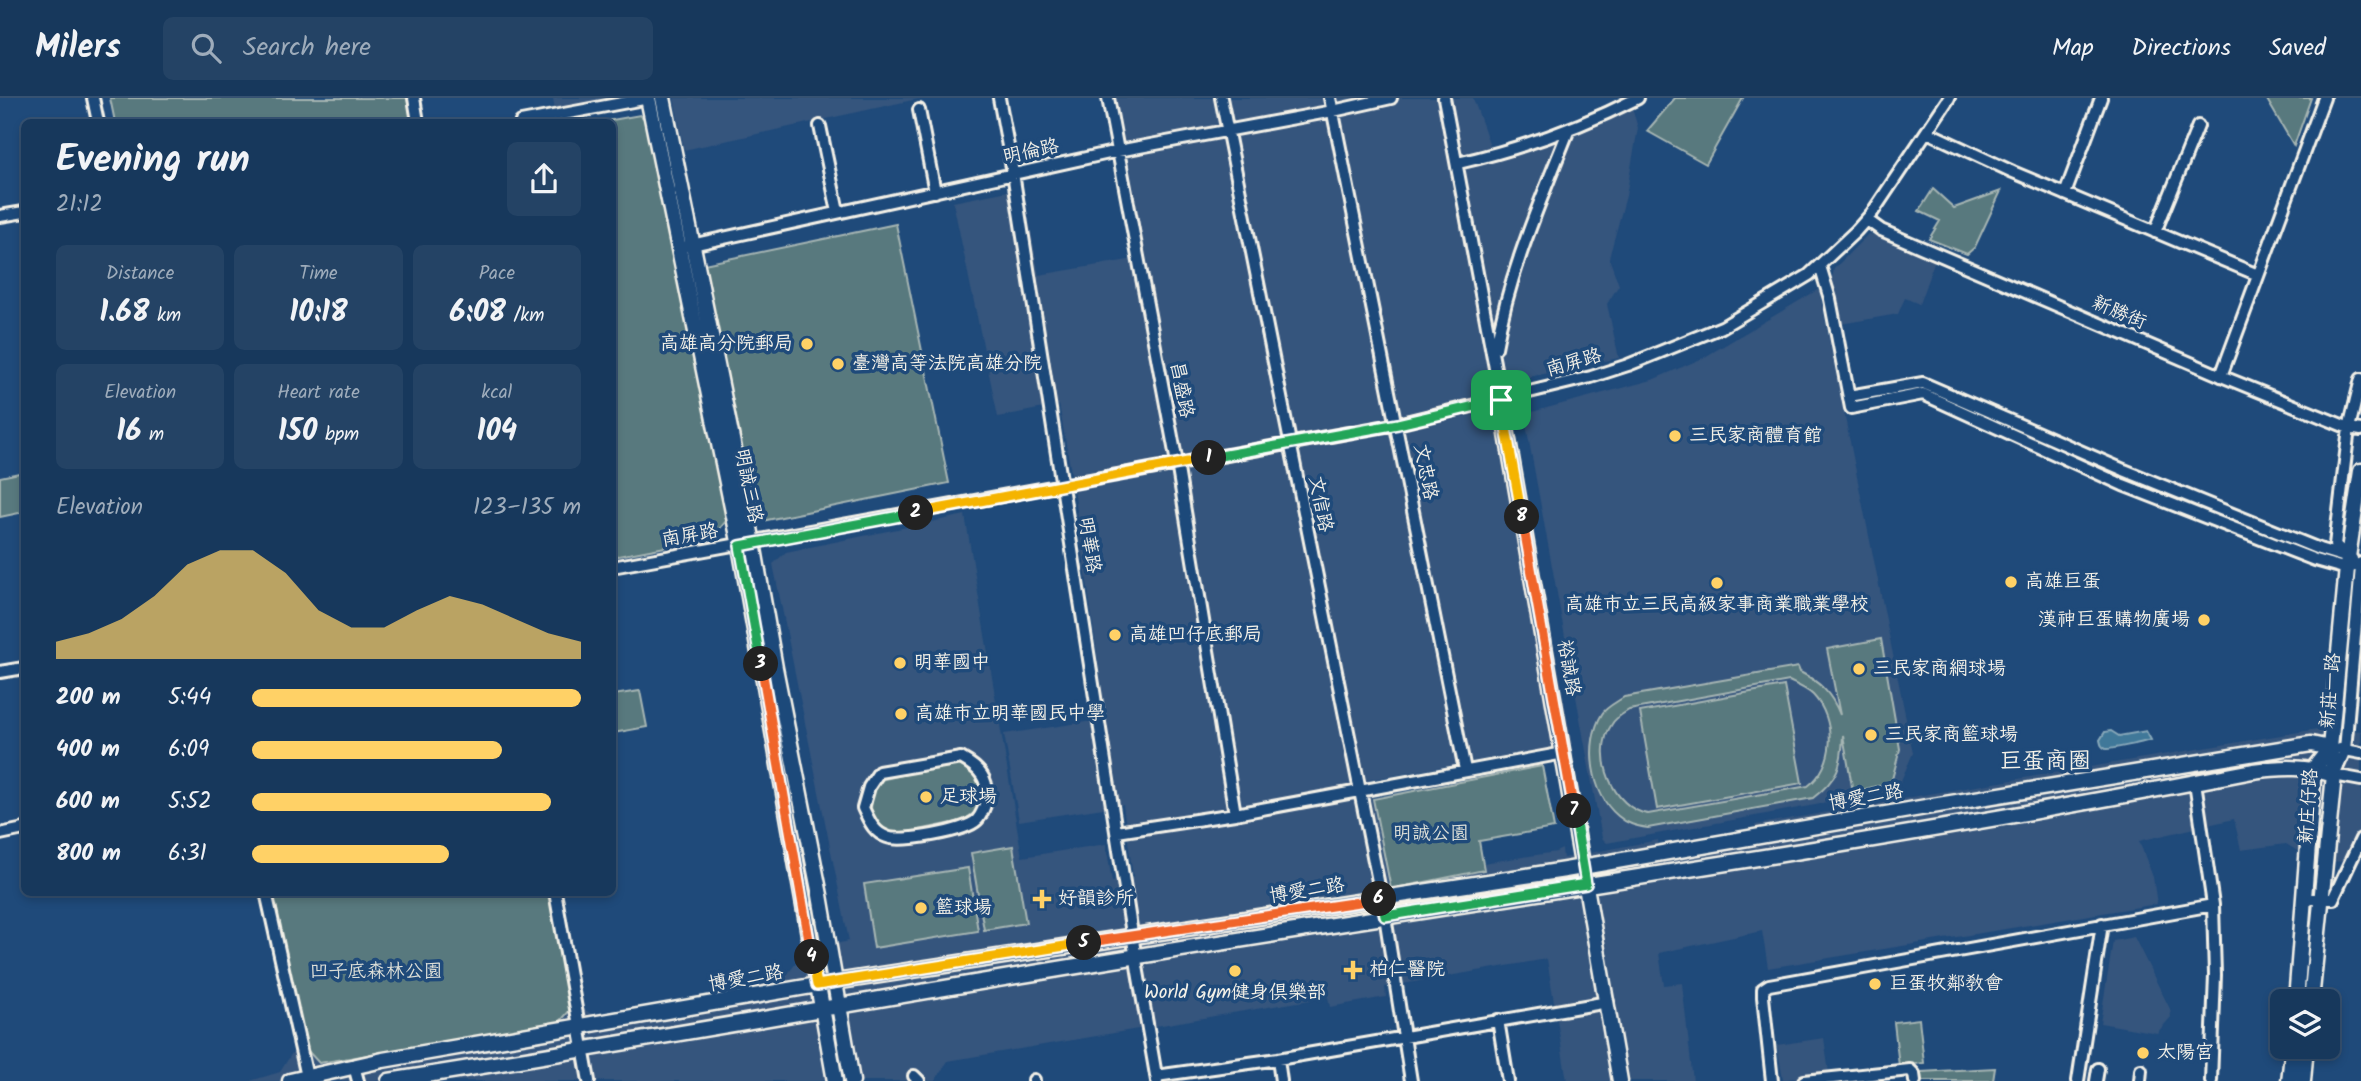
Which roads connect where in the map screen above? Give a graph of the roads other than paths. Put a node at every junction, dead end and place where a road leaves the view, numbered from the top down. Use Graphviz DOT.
graph roads {
  1 [pos="93,98"];
  2 [pos="414,98"];
  3 [pos="649,98"];
  4 [pos="663,98"];
  5 [pos="999,98"];
  6 [pos="1108,98"];
  7 [pos="1221,98"];
  8 [pos="1331,98"];
  9 [pos="1391,98"];
  10 [pos="1444,98"];
  11 [pos="1638,98"];
  12 [pos="1948,98"];
  13 [pos="2101,98"];
  14 [pos="2323,98"];
  15 [pos="919,110"];
  16 [pos="1333,111"];
  17 [pos="97,119"];
  18 [pos="418,119"];
  19 [pos="537,119"];
  20 [pos="820,126"];
  21 [pos="2198,126"];
  22 [pos="1569,128"];
  23 [pos="1227,130"];
  24 [pos="1927,132"];
  25 [pos="1118,151"];
  26 [pos="1458,163"];
  27 [pos="1013,173"];
  28 [pos="934,192"];
  29 [pos="2065,194"];
  30 [pos="21,212"];
  31 [pos="838,212"];
  32 [pos="0,216"];
  33 [pos="1867,220"];
  34 [pos="2155,232"];
  35 [pos="687,246"];
  36 [pos="1820,266"];
  37 [pos="2258,275"];
  38 [pos="1494,358"];
  39 [pos="2221,376"];
  40 [pos="2361,379"];
  41 [pos="1501,400"];
  42 [pos="1850,402"];
  43 [pos="1398,424"];
  44 [pos="2355,429"];
  45 [pos="1290,443"];
  46 [pos="1177,463"];
  47 [pos="2128,471"];
  48 [pos="2361,471"];
  49 [pos="1062,485"];
  50 [pos="2123,485"];
  51 [pos="746,545"];
  52 [pos="2356,564"];
  53 [pos="616,566"];
  54 [pos="21,668"];
  55 [pos="0,672"];
  56 [pos="2337,749"];
  57 [pos="1563,753"];
  58 [pos="2361,753"];
  59 [pos="2314,768"];
  60 [pos="1465,770"];
  61 [pos="2334,775"];
  62 [pos="2361,780"];
  63 [pos="2194,782"];
  64 [pos="987,783"];
  65 [pos="1360,791"];
  66 [pos="1235,814"];
  67 [pos="21,830"];
  68 [pos="1117,832"];
  69 [pos="0,834"];
  70 [pos="2361,839"];
  71 [pos="1584,867"];
  72 [pos="1586,884"];
  73 [pos="266,896"];
  74 [pos="556,896"];
  75 [pos="1381,899"];
  76 [pos="2312,899"];
  77 [pos="2213,905"];
  78 [pos="1385,916"];
  79 [pos="2102,924"];
  80 [pos="1133,935"];
  81 [pos="1136,956"];
  82 [pos="835,982"];
  83 [pos="817,985"];
  84 [pos="2298,989"];
  85 [pos="2311,989"];
  86 [pos="1608,1002"];
  87 [pos="840,1005"];
  88 [pos="821,1007"];
  89 [pos="1498,1020"];
  90 [pos="580,1028"];
  91 [pos="1405,1037"];
  92 [pos="583,1051"];
  93 [pos="1278,1059"];
  94 [pos="2291,1059"];
  95 [pos="2305,1059"];
  96 [pos="354,1066"];
  97 [pos="307,1077"];
  98 [pos="1156,1078"];
  99 [pos="290,1081"];
  100 [pos="358,1081"];
  101 [pos="389,1081"];
  102 [pos="589,1081"];
  103 [pos="835,1081"];
  104 [pos="852,1081"];
  105 [pos="1282,1081"];
  106 [pos="1411,1081"];
  107 [pos="1508,1081"];
  108 [pos="1620,1081"];
  109 [pos="1772,1081"];
  110 [pos="1804,1081"];
  111 [pos="1915,1081"];
  112 [pos="2078,1081"];
  113 [pos="2211,1081"];
  114 [pos="2289,1081"];
  115 [pos="2303,1081"];
  1 -- 17 [label="street"];
  2 -- 18 [label="street"];
  3 -- 19 [label="street"];
  3 -- 35 [label="main road, 明誠三路"];
  4 -- 35 [label="main road, 明誠三路"];
  5 -- 27 [label="street, 明華路"];
  6 -- 25 [label="street, 昌盛路"];
  7 -- 23 [label="street, 文信路"];
  8 -- 16 [label="street, 文忠路"];
  9 -- 16 [label="street, 明倫路"];
  10 -- 26 [label="street, 裕誠路"];
  11 -- 22 [label="street"];
  12 -- 24 [label="street, 南屏路"];
  13 -- 29 [label="street"];
  14 -- 37 [label="street"];
  15 -- 28 [label="street"];
  16 -- 23 [label="street, 明倫路"];
  16 -- 43 [label="street, 文忠路"];
  20 -- 31 [label="street"];
  21 -- 34 [label="street"];
  22 -- 26 [label="street"];
  22 -- 38 [label="street"];
  23 -- 25 [label="street, 明倫路"];
  23 -- 45 [label="street, 文信路"];
  24 -- 29 [label="street"];
  24 -- 33 [label="street, 南屏路"];
  25 -- 27 [label="street, 明倫路"];
  25 -- 46 [label="street, 昌盛路"];
  26 -- 38 [label="street, 裕誠路"];
  27 -- 28 [label="street, 明倫路"];
  27 -- 49 [label="street, 明華路"];
  28 -- 31 [label="street, 明倫路"];
  29 -- 34 [label="street"];
  30 -- 32 [label="street"];
  31 -- 35 [label="street, 明倫路"];
  33 -- 36 [label="street, 南屏路"];
  33 -- 39 [label="street, 新勝街"];
  34 -- 37 [label="street"];
  35 -- 51 [label="main road, 明誠三路"];
  36 -- 41 [label="street, 南屏路"];
  36 -- 42 [label="street"];
  37 -- 39 [label="street"];
  38 -- 41 [label="street, 裕誠路"];
  39 -- 44 [label="street, 新勝街"];
  40 -- 44 [label="street, 新莊一路"];
  41 -- 43 [label="street, 南屏路"];
  41 -- 57 [label="main road, 裕誠路"];
  42 -- 47 [label="street"];
  42 -- 50 [label="street"];
  43 -- 45 [label="street, 南屏路"];
  43 -- 60 [label="street, 文忠路"];
  44 -- 52 [label="street, 新莊一路"];
  45 -- 46 [label="street, 南屏路"];
  45 -- 65 [label="street, 文信路"];
  46 -- 49 [label="street, 南屏路"];
  46 -- 66 [label="street, 昌盛路"];
  47 -- 50 [label="street"];
  47 -- 52 [label="street"];
  48 -- 52 [label="main road, 新莊一路"];
  49 -- 51 [label="street, 南屏路"];
  49 -- 68 [label="street, 明華路"];
  50 -- 52 [label="street"];
  51 -- 53 [label="street, 南屏路"];
  51 -- 82 [label="main road, 明誠三路"];
  51 -- 83 [label="main road, 明誠三路"];
  52 -- 56 [label="main road, 新莊一路"];
  54 -- 55 [label="street"];
  56 -- 58 [label="street"];
  56 -- 59 [label="main road, 新庄仔路"];
  56 -- 61 [label="main road, 新庄仔路"];
  56 -- 71 [label="main road, 博愛二路"];
  57 -- 60 [label="street"];
  57 -- 71 [label="main road, 裕誠路"];
  59 -- 61 [label="main road, 博愛二路"];
  59 -- 63 [label="main road, 博愛二路"];
  59 -- 76 [label="main road, 新庄仔路"];
  60 -- 65 [label="street"];
  61 -- 62 [label="street"];
  61 -- 76 [label="main road, 新庄仔路"];
  63 -- 72 [label="main road, 博愛二路"];
  63 -- 77 [label="street"];
  64 -- 64 [label="street"];
  65 -- 66 [label="street"];
  65 -- 75 [label="street, 文信路"];
  66 -- 68 [label="street"];
  67 -- 69 [label="street"];
  68 -- 80 [label="street, 明華路"];
  70 -- 76 [label="street"];
  71 -- 72 [label="main road, 裕誠路"];
  71 -- 75 [label="main road, 博愛二路"];
  72 -- 78 [label="main road, 博愛二路"];
  72 -- 86 [label="main road, 裕誠路"];
  73 -- 97 [label="street"];
  74 -- 90 [label="street"];
  75 -- 78 [label="street, 文信路"];
  75 -- 80 [label="main road, 博愛二路"];
  76 -- 84 [label="main road, 新庄仔路"];
  76 -- 85 [label="main road, 新庄仔路"];
  77 -- 79 [label="street"];
  77 -- 113 [label="street"];
  78 -- 81 [label="main road, 博愛二路"];
  78 -- 91 [label="street, 文信路"];
  79 -- 109 [label="street"];
  79 -- 112 [label="street"];
  80 -- 81 [label="street, 明華路"];
  80 -- 82 [label="main road, 博愛二路"];
  81 -- 87 [label="main road, 博愛二路"];
  81 -- 98 [label="street, 明華路"];
  82 -- 83 [label="main road, 博愛二路"];
  82 -- 87 [label="main road, 明誠三路"];
  83 -- 88 [label="main road, 明誠三路"];
  83 -- 90 [label="main road, 博愛二路"];
  86 -- 89 [label="street"];
  86 -- 108 [label="main road, 裕誠路"];
  87 -- 88 [label="main road, 博愛二路"];
  87 -- 104 [label="main road, 明誠三路"];
  88 -- 92 [label="main road, 博愛二路"];
  88 -- 103 [label="main road, 明誠三路"];
  89 -- 91 [label="street"];
  89 -- 107 [label="street"];
  90 -- 92 [label="street"];
  90 -- 96 [label="main road, 博愛二路"];
  91 -- 93 [label="street"];
  91 -- 106 [label="street, 文信路"];
  92 -- 101 [label="main road, 博愛二路"];
  92 -- 102 [label="street"];
  93 -- 98 [label="street"];
  93 -- 105 [label="street"];
  94 -- 114 [label="main road"];
  95 -- 115 [label="main road"];
  96 -- 97 [label="main road, 博愛二路"];
  96 -- 100 [label="street"];
  97 -- 99 [label="main road, 博愛二路"];
  110 -- 111 [label="street"];
}
